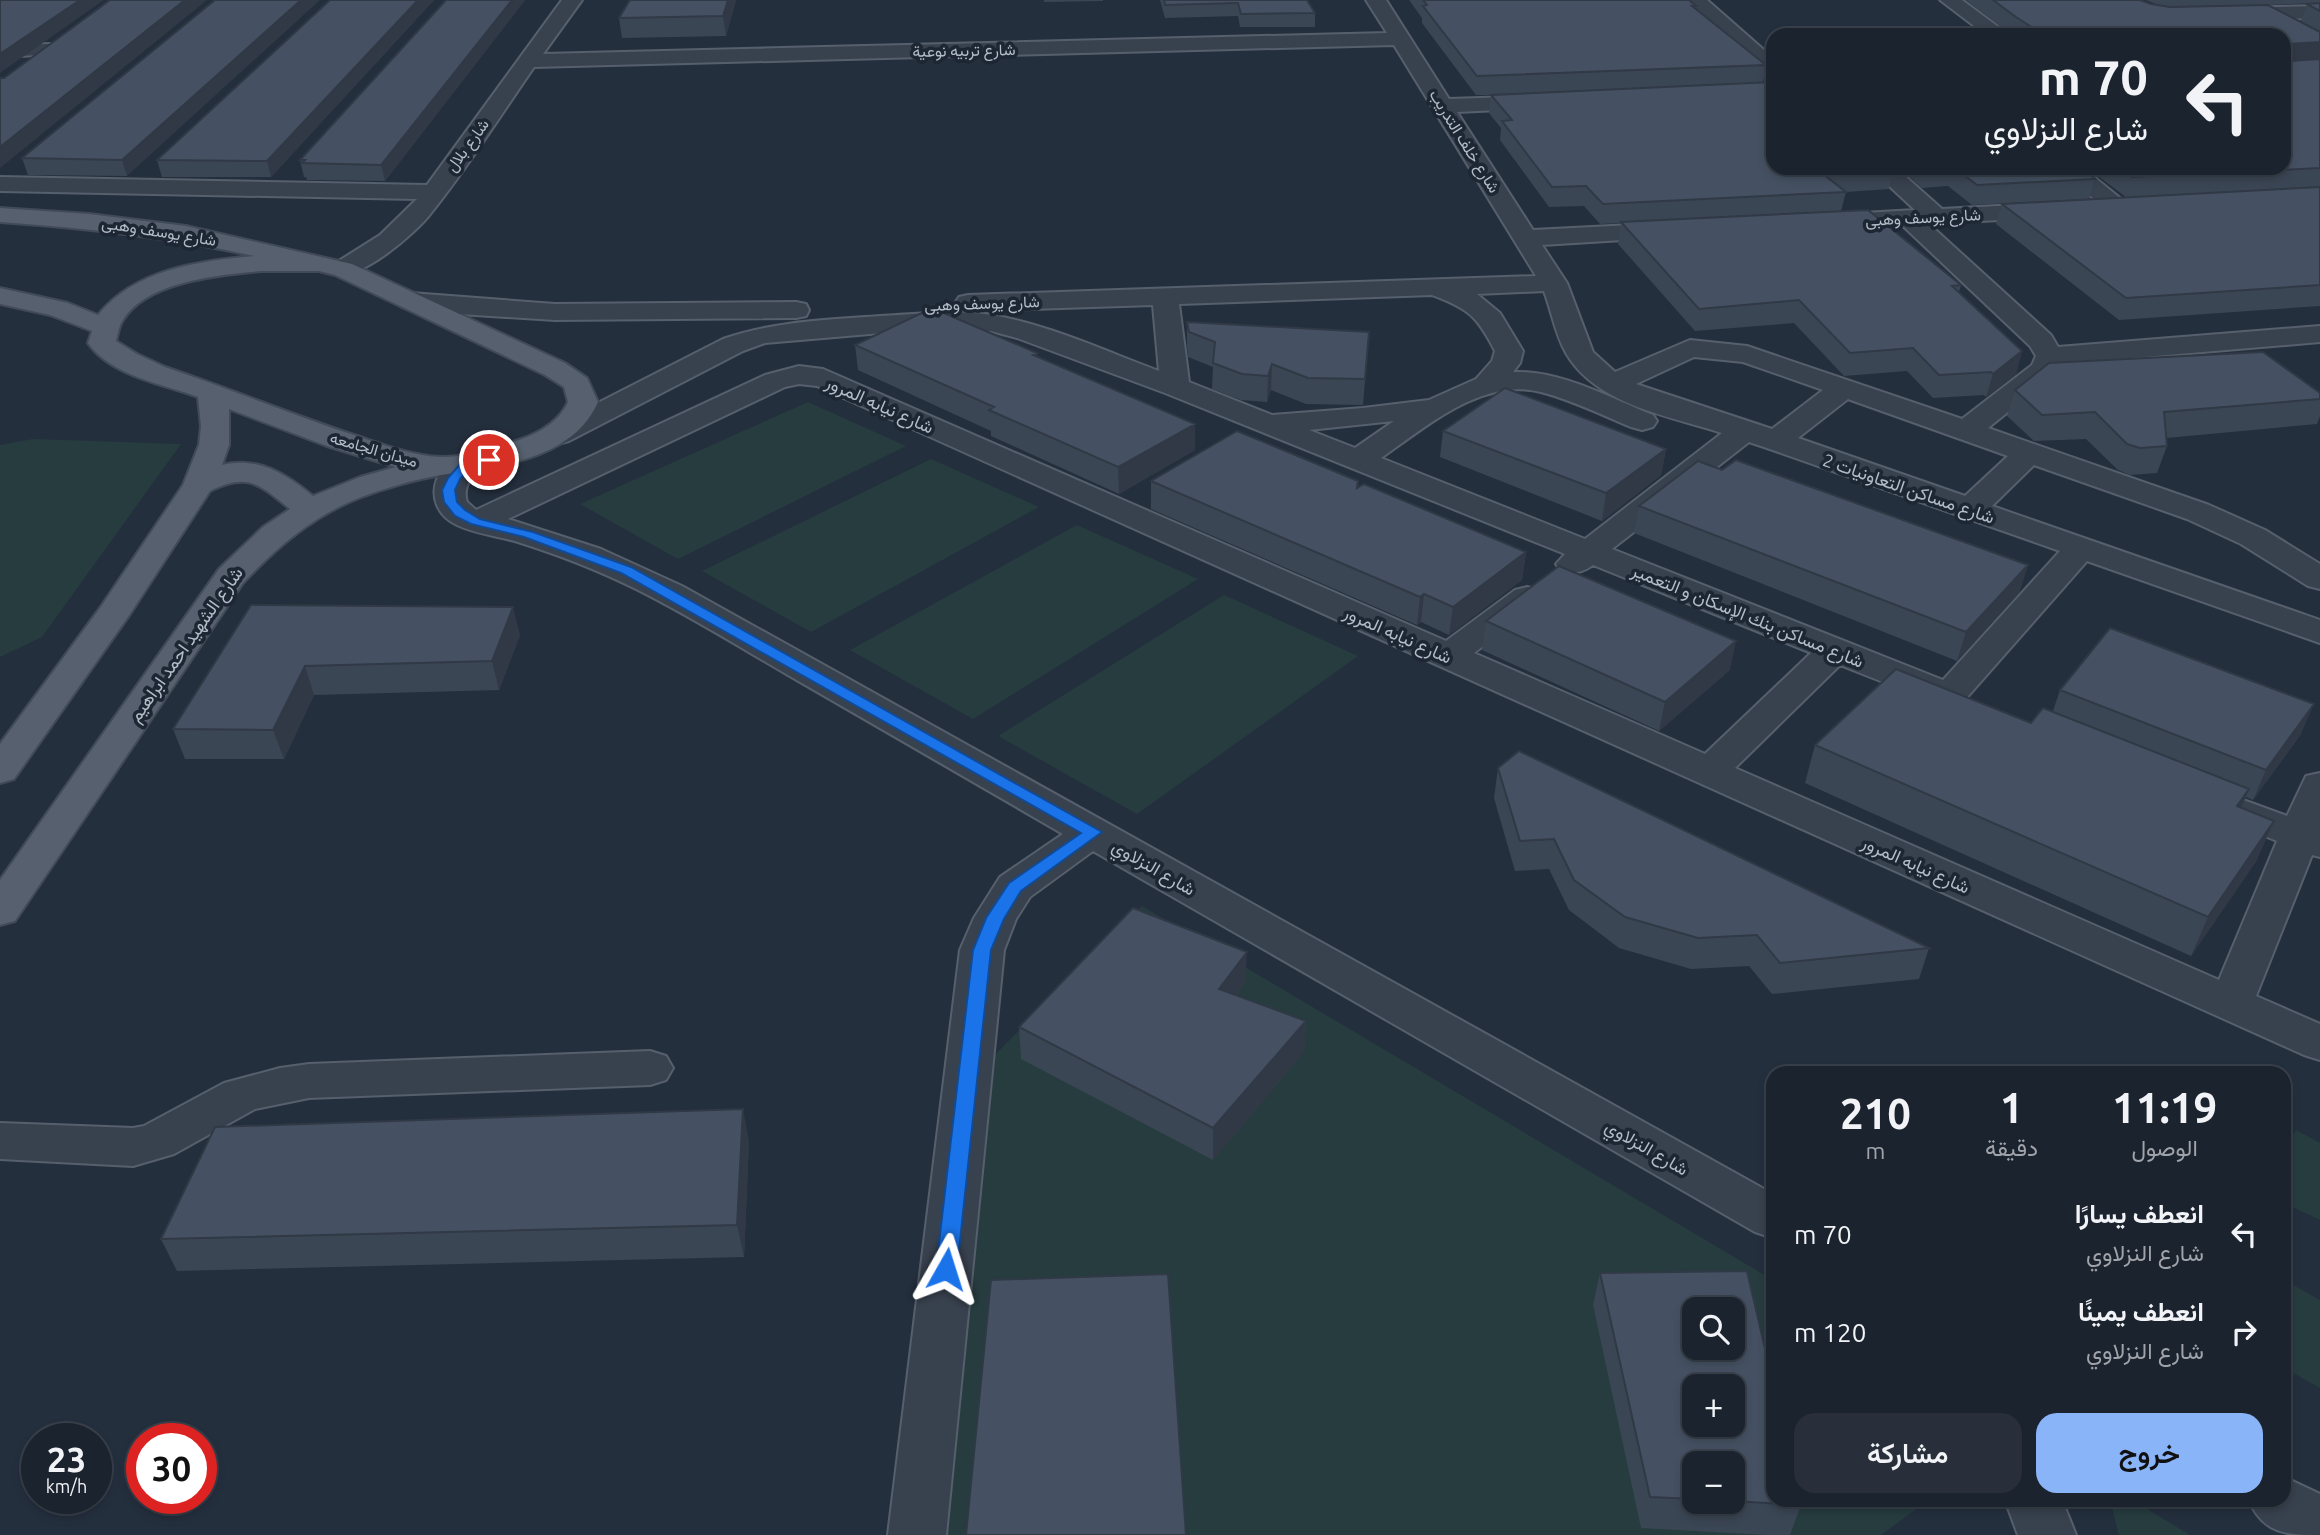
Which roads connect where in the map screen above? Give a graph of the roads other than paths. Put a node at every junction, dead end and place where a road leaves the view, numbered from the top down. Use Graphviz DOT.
graph roads {
  1 [pos="572,0"];
  2 [pos="1376,0"];
  3 [pos="1696,0"];
  4 [pos="1950,0"];
  5 [pos="2242,0"];
  6 [pos="2320,12"];
  7 [pos="2267,13"];
  8 [pos="2213,15"];
  9 [pos="1989,28"];
  10 [pos="2299,31"];
  11 [pos="1397,34"];
  12 [pos="70,36"];
  13 [pos="50,50"];
  14 [pos="0,51"];
  15 [pos="532,56"];
  16 [pos="1766,63"];
  17 [pos="20,72"];
  18 [pos="1566,101"];
  19 [pos="1442,106"];
  20 [pos="21,165"];
  21 [pos="155,167"];
  22 [pos="295,169"];
  23 [pos="1887,175"];
  24 [pos="2074,175"];
  25 [pos="0,183"];
  26 [pos="135,186"];
  27 [pos="277,189"];
  28 [pos="433,192"];
  29 [pos="2144,213"];
  30 [pos="0,215"];
  31 [pos="2110,215"];
  32 [pos="1923,222"];
  33 [pos="2074,224"];
  34 [pos="1806,230"];
  35 [pos="1689,236"];
  36 [pos="1530,245"];
  37 [pos="330,267"];
  38 [pos="1554,283"];
  39 [pos="1432,287"];
  40 [pos="0,296"];
  41 [pos="1165,296"];
  42 [pos="411,301"];
  43 [pos="757,323"];
  44 [pos="106,327"];
  45 [pos="2320,334"];
  46 [pos="2050,356"];
  47 [pos="1488,383"];
  48 [pos="1613,384"];
  49 [pos="1175,387"];
  50 [pos="1845,388"];
  51 [pos="212,392"];
  52 [pos="1442,404"];
  53 [pos="1268,424"];
  54 [pos="1966,431"];
  55 [pos="1750,432"];
  56 [pos="558,435"];
  57 [pos="1234,444"];
  58 [pos="2029,453"];
  59 [pos="1358,460"];
  60 [pos="453,466"];
  61 [pos="199,485"];
  62 [pos="1154,490"];
  63 [pos="309,508"];
  64 [pos="1970,509"];
  65 [pos="1120,510"];
  66 [pos="476,522"];
  67 [pos="2081,548"];
  68 [pos="1589,552"];
  69 [pos="2320,579"];
  70 [pos="2320,632"];
  71 [pos="1835,650"];
  72 [pos="1448,656"];
  73 [pos="0,771"];
  74 [pos="1709,772"];
  75 [pos="2320,785"];
  76 [pos="2195,794"];
  77 [pos="1093,832"];
  78 [pos="2309,839"];
  79 [pos="0,911"];
  80 [pos="2231,1003"];
  81 [pos="2320,1043"];
  82 [pos="650,1068"];
  83 [pos="0,1141"];
  84 [pos="1766,1214"];
  85 [pos="2037,1507"];
  86 [pos="2290,1507"];
  87 [pos="2320,1524"];
  88 [pos="917,1535"];
  89 [pos="2047,1535"];
  1 -- 15 [label="street, شارع بلال"];
  2 -- 11 [label="street, شارع خلف التدريب"];
  3 -- 16 [label="street"];
  4 -- 9 [label="street"];
  5 -- 7 [label="street"];
  6 -- 7 [label="street"];
  7 -- 8 [label="street"];
  7 -- 10 [label="street"];
  11 -- 15 [label="street, شارع تربيه نوعية"];
  11 -- 19 [label="street, شارع خلف التدريب"];
  12 -- 13 [label="street"];
  13 -- 14 [label="street"];
  13 -- 17 [label="street"];
  15 -- 28 [label="street, شارع بلال"];
  18 -- 19 [label="street"];
  19 -- 36 [label="street, شارع خلف التدريب"];
  20 -- 25 [label="street"];
  21 -- 26 [label="street"];
  22 -- 27 [label="street"];
  23 -- 32 [label="street"];
  24 -- 31 [label="street"];
  25 -- 26 [label="street"];
  26 -- 27 [label="street"];
  27 -- 28 [label="street"];
  28 -- 37 [label="street, شارع بلال"];
  29 -- 31 [label="street, شارع يوسف وهبى"];
  30 -- 37 [label="main road, شارع يوسف وهبى"];
  31 -- 32 [label="street, شارع يوسف وهبى"];
  32 -- 33 [label="street, شارع يوسف وهبى"];
  32 -- 34 [label="street, شارع يوسف وهبى"];
  32 -- 46 [label="street"];
  35 -- 36 [label="street"];
  36 -- 38 [label="street, شارع خلف التدريب"];
  37 -- 42 [label="main road, ميدان الجامعه"];
  37 -- 44 [label="main road, ميدان الجامعه"];
  38 -- 39 [label="street, شارع يوسف وهبى"];
  38 -- 48 [label="street, شارع مساكن التعاونيات 2"];
  39 -- 41 [label="street, شارع يوسف وهبى"];
  39 -- 47 [label="street"];
  40 -- 44 [label="main road"];
  41 -- 43 [label="street, شارع يوسف وهبى"];
  41 -- 49 [label="street"];
  42 -- 43 [label="street, شارع يوسف وهبى"];
  42 -- 56 [label="main road, ميدان الجامعه"];
  43 -- 49 [label="street, شارع يوسف وهبى"];
  43 -- 56 [label="street, شارع يوسف وهبى"];
  44 -- 51 [label="main road, ميدان الجامعه"];
  45 -- 46 [label="street"];
  46 -- 54 [label="street"];
  47 -- 52 [label="street"];
  47 -- 55 [label="street"];
  48 -- 50 [label="street"];
  48 -- 55 [label="street, شارع مساكن التعاونيات 2"];
  49 -- 53 [label="street, شارع مساكن بنك الإسكان و التعمير"];
  50 -- 54 [label="street"];
  50 -- 55 [label="street"];
  51 -- 60 [label="main road, ميدان الجامعه"];
  51 -- 61 [label="main road"];
  52 -- 53 [label="street"];
  52 -- 59 [label="street"];
  53 -- 57 [label="street"];
  53 -- 59 [label="street, شارع مساكن بنك الإسكان و التعمير"];
  54 -- 58 [label="street"];
  55 -- 64 [label="street, شارع مساكن التعاونيات 2"];
  55 -- 68 [label="street"];
  56 -- 60 [label="main road, ميدان الجامعه"];
  58 -- 64 [label="street"];
  58 -- 69 [label="street"];
  59 -- 68 [label="street, شارع مساكن بنك الإسكان و التعمير"];
  60 -- 63 [label="main road, شارع الشهيد احمد ابراهيم"];
  60 -- 66 [label="street, شارع النزلاوي"];
  61 -- 63 [label="main road"];
  61 -- 73 [label="main road"];
  62 -- 65 [label="street"];
  63 -- 79 [label="main road, شارع الشهيد احمد ابراهيم"];
  64 -- 67 [label="street, شارع مساكن التعاونيات 2"];
  65 -- 66 [label="street, شارع نيابه المرور"];
  65 -- 72 [label="street, شارع نيابه المرور"];
  66 -- 77 [label="street, شارع النزلاوي"];
  67 -- 70 [label="street, شارع مساكن التعاونيات 2"];
  67 -- 71 [label="street, شارع مساكن بنك الإسكان و التعمير"];
  68 -- 71 [label="street, شارع مساكن بنك الإسكان و التعمير"];
  68 -- 72 [label="street"];
  71 -- 74 [label="street"];
  72 -- 74 [label="street, شارع نيابه المرور"];
  74 -- 80 [label="street, شارع نيابه المرور"];
  75 -- 78 [label="street"];
  76 -- 78 [label="street"];
  77 -- 84 [label="street, شارع النزلاوي"];
  77 -- 88 [label="street"];
  78 -- 80 [label="street"];
  80 -- 81 [label="street, شارع نيابه المرور"];
  82 -- 83 [label="street"];
  85 -- 89 [label="street"];
  86 -- 87 [label="street"];
}
